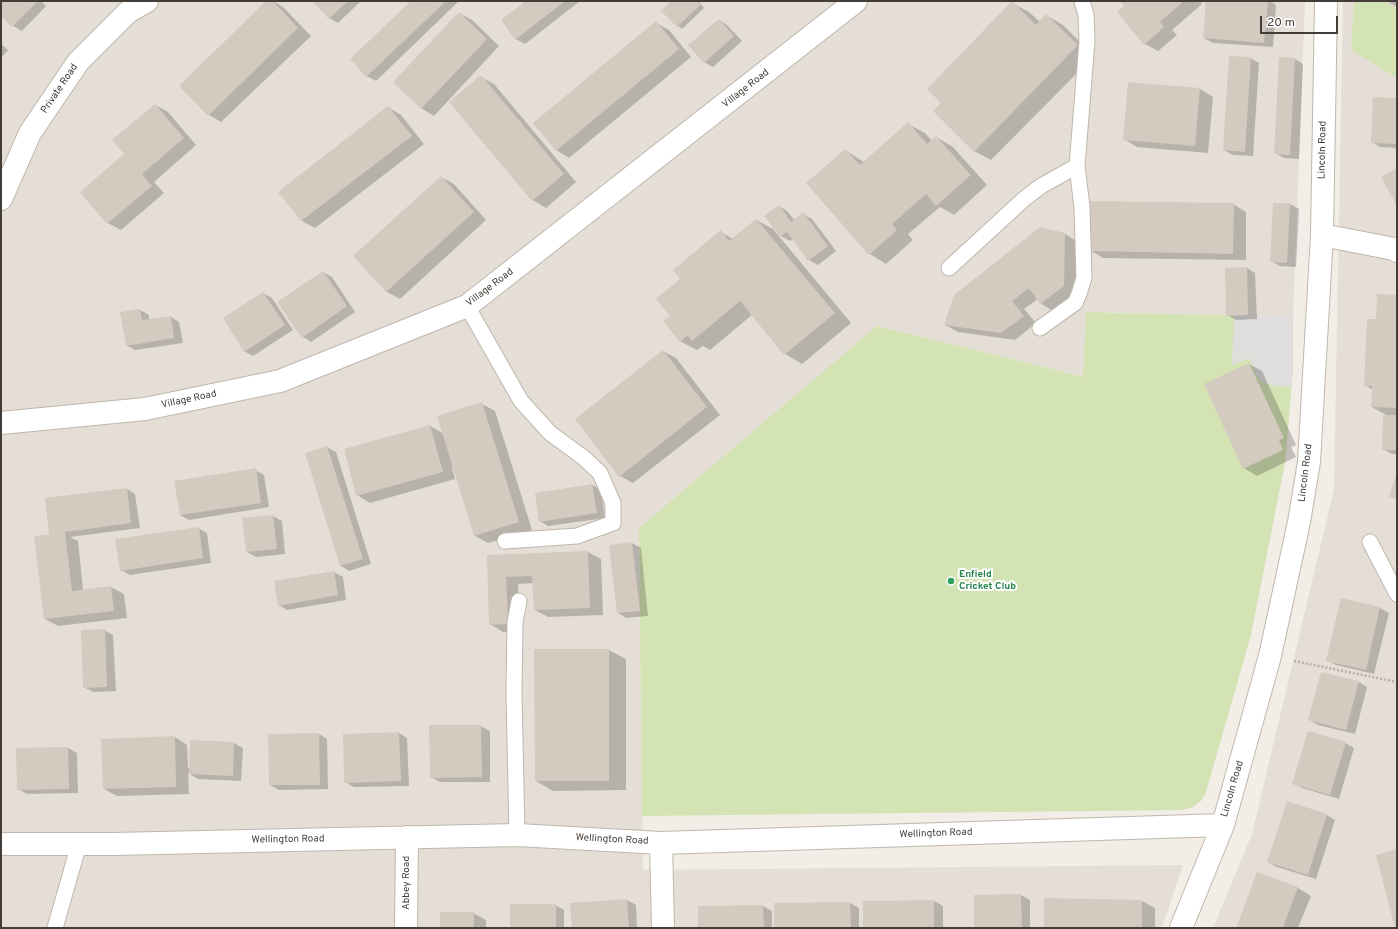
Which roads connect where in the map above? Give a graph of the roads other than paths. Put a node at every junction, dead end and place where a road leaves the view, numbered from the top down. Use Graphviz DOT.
graph roads {
  1 [pos="147,1"];
  2 [pos="856,1"];
  3 [pos="1082,1"];
  4 [pos="1326,1"];
  5 [pos="1076,166"];
  6 [pos="1,198"];
  7 [pos="1322,235"];
  8 [pos="1397,251"];
  9 [pos="949,268"];
  10 [pos="467,306"];
  11 [pos="1040,328"];
  12 [pos="1,423"];
  13 [pos="505,542"];
  14 [pos="1370,542"];
  15 [pos="1397,594"];
  16 [pos="519,601"];
  17 [pos="1223,825"];
  18 [pos="517,835"];
  19 [pos="407,837"];
  20 [pos="661,843"];
  21 [pos="1,844"];
  22 [pos="79,844"];
  23 [pos="55,928"];
  24 [pos="406,928"];
  25 [pos="663,928"];
  26 [pos="1181,928"];
  1 -- 6 [label="street, Private Road"];
  2 -- 10 [label="street, Village Road"];
  3 -- 5 [label="lane"];
  4 -- 7 [label="street, Lincoln Road"];
  5 -- 9 [label="lane"];
  5 -- 11 [label="lane"];
  7 -- 8 [label="street"];
  7 -- 17 [label="street, Lincoln Road"];
  10 -- 12 [label="street, Village Road"];
  10 -- 13 [label="lane"];
  14 -- 15 [label="lane"];
  16 -- 18 [label="lane"];
  17 -- 20 [label="street, Wellington Road"];
  17 -- 26 [label="street, Lincoln Road"];
  18 -- 19 [label="street, Wellington Road"];
  18 -- 20 [label="street, Wellington Road"];
  19 -- 22 [label="street, Wellington Road"];
  19 -- 24 [label="street, Abbey Road"];
  20 -- 25 [label="street"];
  21 -- 22 [label="street, Wellington Road"];
  22 -- 23 [label="lane"];
}
